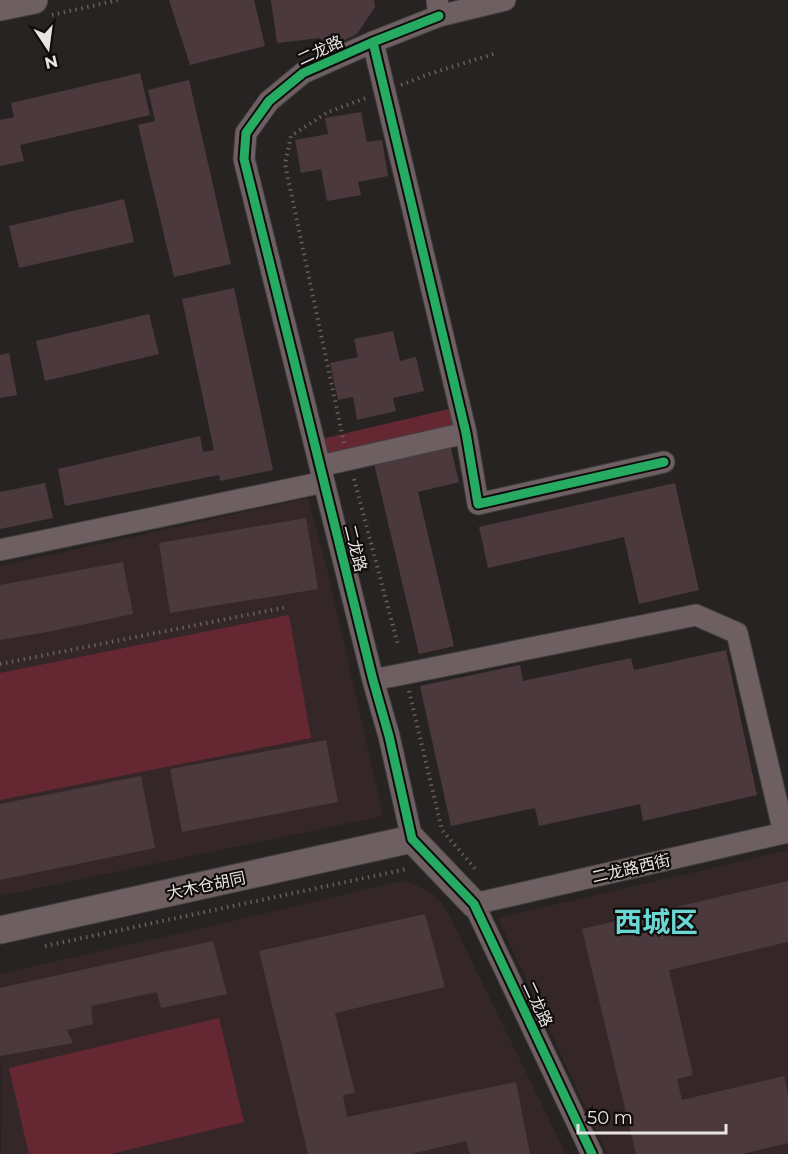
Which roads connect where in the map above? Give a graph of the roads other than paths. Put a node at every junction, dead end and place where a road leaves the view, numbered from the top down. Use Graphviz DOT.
graph roads {
  1 [pos="505,0"];
  2 [pos="0,7"];
  3 [pos="39,8"];
  4 [pos="438,8"];
  5 [pos="373,42"];
  6 [pos="466,434"];
  7 [pos="664,462"];
  8 [pos="322,474"];
  9 [pos="0,550"];
  10 [pos="373,680"];
  11 [pos="786,832"];
  12 [pos="412,839"];
  13 [pos="474,904"];
  14 [pos="0,930"];
  15 [pos="592,1154"];
  1 -- 4 [label="street, 二龙路"];
  2 -- 3 [label="street"];
  4 -- 5 [label="street, 二龙路"];
  5 -- 6 [label="street"];
  5 -- 8 [label="street, 二龙路"];
  6 -- 7 [label="street"];
  6 -- 8 [label="street"];
  8 -- 9 [label="street"];
  8 -- 10 [label="street, 二龙路"];
  10 -- 11 [label="street"];
  10 -- 12 [label="street, 二龙路"];
  11 -- 13 [label="street, 二龙路西街"];
  12 -- 13 [label="street, 二龙路"];
  12 -- 14 [label="street, 大木仓胡同"];
  13 -- 15 [label="street, 二龙路"];
}
